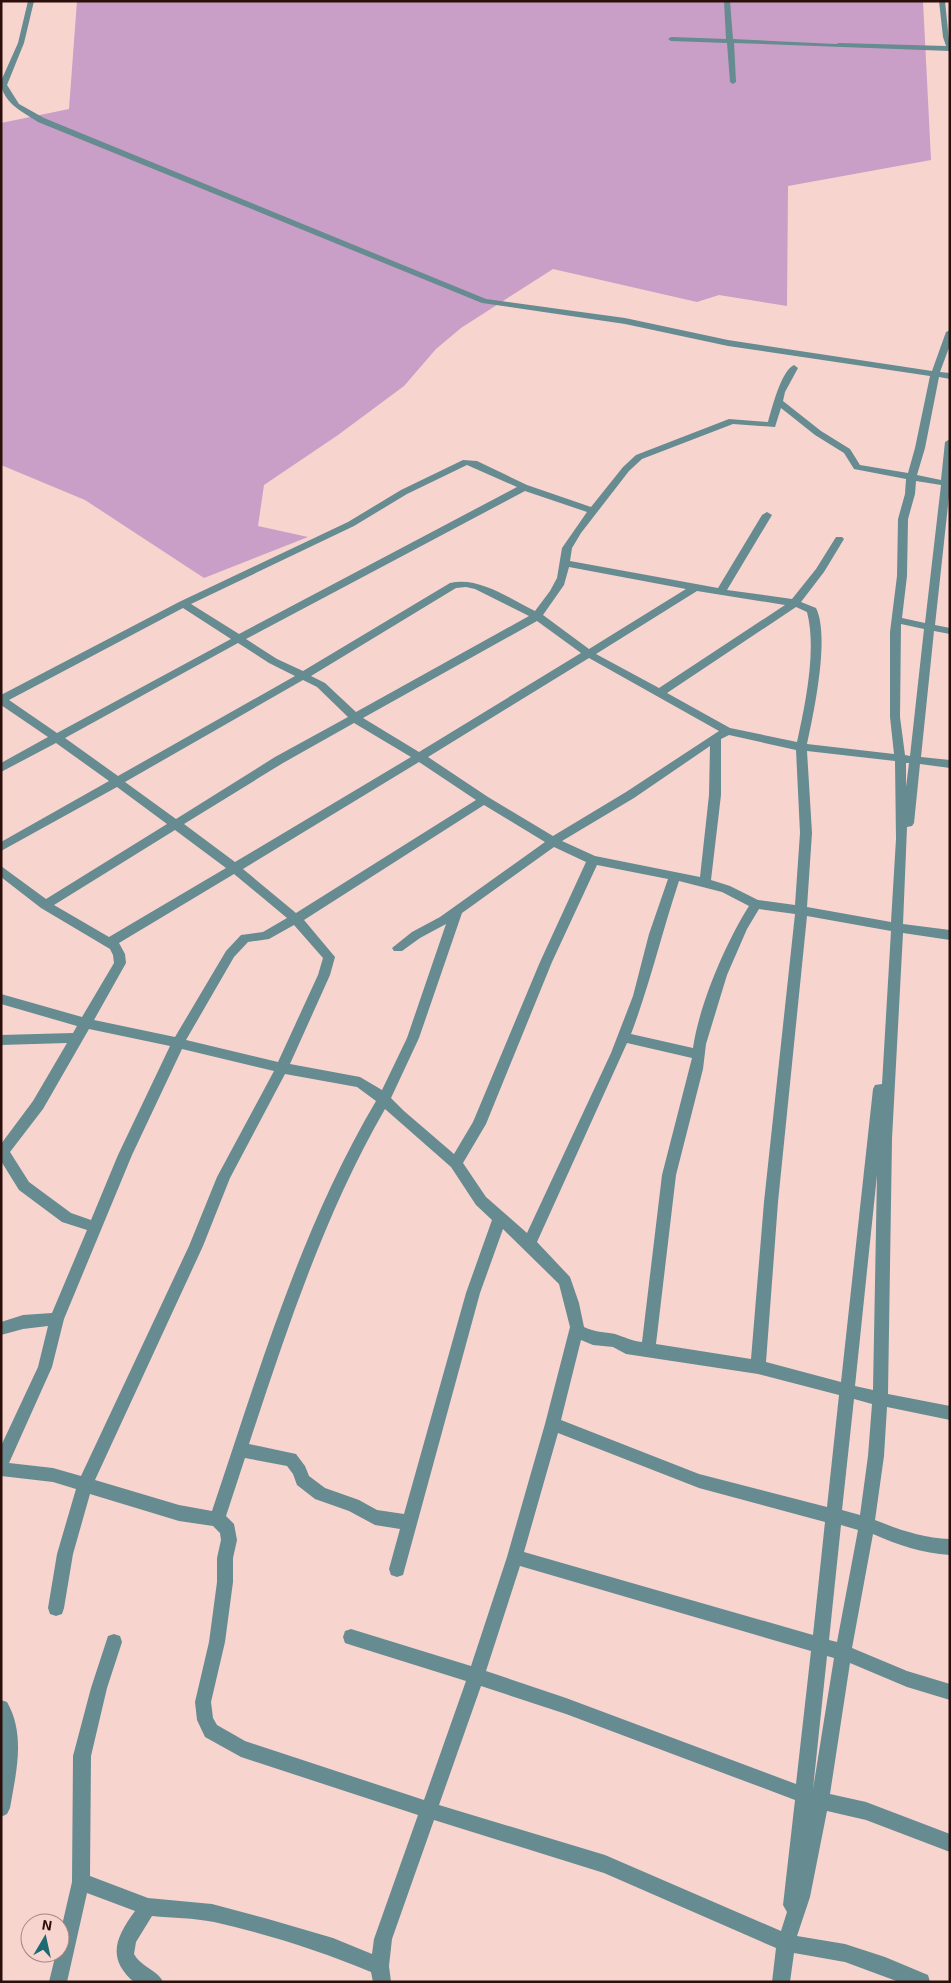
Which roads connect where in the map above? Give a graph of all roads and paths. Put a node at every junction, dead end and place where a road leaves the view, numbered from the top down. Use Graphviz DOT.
graph roads {
  1 [pos="31,1"];
  2 [pos="727,1"];
  3 [pos="942,1"];
  4 [pos="948,37"];
  5 [pos="671,40"];
  6 [pos="730,41"];
  7 [pos="950,49"];
  8 [pos="950,56"];
  9 [pos="733,82"];
  10 [pos="2,85"];
  11 [pos="950,332"];
  12 [pos="794,368"];
  13 [pos="935,374"];
  14 [pos="950,376"];
  15 [pos="779,402"];
  16 [pos="950,442"];
  17 [pos="910,478"];
  18 [pos="950,484"];
  19 [pos="524,487"];
  20 [pos="593,511"];
  21 [pos="767,515"];
  22 [pos="839,539"];
  23 [pos="565,563"];
  24 [pos="696,587"];
  25 [pos="721,592"];
  26 [pos="795,603"];
  27 [pos="183,604"];
  28 [pos="537,616"];
  29 [pos="896,620"];
  30 [pos="950,631"];
  31 [pos="240,638"];
  32 [pos="589,654"];
  33 [pos="302,676"];
  34 [pos="659,693"];
  35 [pos="1,700"];
  36 [pos="355,718"];
  37 [pos="722,735"];
  38 [pos="59,738"];
  39 [pos="801,747"];
  40 [pos="418,756"];
  41 [pos="900,757"];
  42 [pos="950,764"];
  43 [pos="1,768"];
  44 [pos="116,781"];
  45 [pos="484,800"];
  46 [pos="175,824"];
  47 [pos="552,842"];
  48 [pos="1,847"];
  49 [pos="593,860"];
  50 [pos="234,868"];
  51 [pos="1,870"];
  52 [pos="675,876"];
  53 [pos="705,882"];
  54 [pos="756,904"];
  55 [pos="45,905"];
  56 [pos="457,910"];
  57 [pos="801,911"];
  58 [pos="296,918"];
  59 [pos="898,928"];
  60 [pos="950,935"];
  61 [pos="109,942"];
  62 [pos="398,948"];
  63 [pos="1,999"];
  64 [pos="85,1023"];
  65 [pos="623,1036"];
  66 [pos="77,1038"];
  67 [pos="1,1040"];
  68 [pos="178,1043"];
  69 [pos="699,1054"];
  70 [pos="282,1068"];
  71 [pos="384,1099"];
  72 [pos="2,1153"];
  73 [pos="456,1163"];
  74 [pos="500,1217"];
  75 [pos="96,1228"];
  76 [pos="529,1244"];
  77 [pos="57,1319"];
  78 [pos="1,1329"];
  79 [pos="576,1330"];
  80 [pos="648,1349"];
  81 [pos="758,1367"];
  82 [pos="880,1399"];
  83 [pos="950,1413"];
  84 [pos="553,1424"];
  85 [pos="240,1450"];
  86 [pos="1,1463"];
  87 [pos="1,1469"];
  88 [pos="86,1484"];
  89 [pos="217,1519"];
  90 [pos="409,1523"];
  91 [pos="867,1524"];
  92 [pos="950,1547"];
  93 [pos="515,1556"];
  94 [pos="396,1569"];
  95 [pos="56,1608"];
  96 [pos="351,1637"];
  97 [pos="114,1642"];
  98 [pos="843,1652"];
  99 [pos="476,1676"];
  100 [pos="950,1692"];
  101 [pos="1,1708"];
  102 [pos="820,1801"];
  103 [pos="1,1808"];
  104 [pos="428,1810"];
  105 [pos="950,1843"];
  106 [pos="81,1882"];
  107 [pos="148,1907"];
  108 [pos="786,1943"];
  109 [pos="381,1974"];
  110 [pos="58,1982"];
  111 [pos="154,1982"];
  112 [pos="782,1982"];
  113 [pos="921,1982"];
  1 -- 10 [label="street"];
  2 -- 6 [label="street"];
  3 -- 4 [label="street"];
  4 -- 7 [label="street"];
  5 -- 6 [label="street"];
  6 -- 7 [label="street"];
  6 -- 9 [label="street"];
  7 -- 8 [label="street"];
  10 -- 13 [label="street"];
  11 -- 13 [label="street"];
  12 -- 15 [label="street"];
  13 -- 14 [label="street"];
  13 -- 17 [label="street"];
  15 -- 17 [label="street"];
  15 -- 20 [label="street"];
  16 -- 112 [label="street"];
  17 -- 18 [label="street"];
  17 -- 29 [label="street"];
  19 -- 20 [label="street"];
  19 -- 27 [label="street"];
  19 -- 31 [label="street"];
  20 -- 23 [label="street"];
  21 -- 25 [label="street"];
  22 -- 26 [label="street"];
  23 -- 24 [label="street"];
  23 -- 28 [label="street"];
  24 -- 25 [label="street"];
  24 -- 32 [label="street"];
  25 -- 26 [label="street"];
  26 -- 34 [label="street"];
  26 -- 39 [label="street"];
  27 -- 31 [label="street"];
  27 -- 35 [label="street"];
  28 -- 32 [label="street"];
  28 -- 33 [label="street"];
  28 -- 36 [label="street"];
  29 -- 30 [label="street"];
  29 -- 41 [label="street"];
  31 -- 33 [label="street"];
  31 -- 38 [label="street"];
  32 -- 34 [label="street"];
  32 -- 40 [label="street"];
  33 -- 36 [label="street"];
  33 -- 44 [label="street"];
  34 -- 37 [label="street"];
  35 -- 38 [label="street"];
  36 -- 40 [label="street"];
  36 -- 46 [label="street"];
  37 -- 39 [label="street"];
  37 -- 47 [label="street"];
  37 -- 53 [label="street"];
  38 -- 43 [label="street"];
  38 -- 44 [label="street"];
  39 -- 41 [label="street"];
  39 -- 57 [label="street"];
  40 -- 45 [label="street"];
  40 -- 50 [label="street"];
  41 -- 42 [label="street"];
  41 -- 59 [label="street"];
  44 -- 46 [label="street"];
  44 -- 48 [label="street"];
  45 -- 47 [label="street"];
  45 -- 58 [label="street"];
  46 -- 50 [label="street"];
  46 -- 55 [label="street"];
  47 -- 49 [label="street"];
  47 -- 56 [label="street"];
  49 -- 52 [label="street"];
  49 -- 73 [label="street"];
  50 -- 58 [label="street"];
  50 -- 61 [label="street"];
  51 -- 55 [label="street"];
  52 -- 53 [label="street"];
  52 -- 65 [label="street"];
  53 -- 54 [label="street"];
  54 -- 57 [label="street"];
  54 -- 69 [label="street"];
  55 -- 61 [label="street"];
  56 -- 62 [label="street"];
  56 -- 71 [label="street"];
  57 -- 59 [label="street"];
  57 -- 81 [label="street"];
  58 -- 68 [label="street"];
  58 -- 70 [label="street"];
  59 -- 60 [label="street"];
  59 -- 82 [label="street"];
  61 -- 64 [label="street"];
  63 -- 64 [label="street"];
  64 -- 66 [label="street"];
  64 -- 68 [label="street"];
  65 -- 69 [label="street"];
  65 -- 76 [label="street"];
  66 -- 67 [label="street"];
  66 -- 72 [label="street"];
  68 -- 70 [label="street"];
  68 -- 75 [label="street"];
  69 -- 80 [label="street"];
  70 -- 71 [label="street"];
  70 -- 88 [label="street"];
  71 -- 73 [label="street"];
  71 -- 85 [label="street"];
  72 -- 75 [label="street"];
  73 -- 74 [label="street"];
  74 -- 76 [label="street"];
  74 -- 90 [label="street"];
  75 -- 77 [label="street"];
  76 -- 79 [label="street"];
  77 -- 78 [label="street"];
  77 -- 86 [label="street"];
  79 -- 80 [label="street"];
  79 -- 84 [label="street"];
  80 -- 81 [label="street"];
  81 -- 82 [label="street"];
  82 -- 83 [label="street"];
  82 -- 91 [label="street"];
  84 -- 91 [label="street"];
  84 -- 93 [label="street"];
  85 -- 89 [label="street"];
  85 -- 90 [label="street"];
  87 -- 88 [label="street"];
  88 -- 89 [label="street"];
  88 -- 95 [label="street"];
  89 -- 104 [label="street"];
  90 -- 94 [label="street"];
  91 -- 92 [label="street"];
  91 -- 98 [label="street"];
  93 -- 98 [label="street"];
  93 -- 99 [label="street"];
  96 -- 99 [label="street"];
  97 -- 106 [label="street"];
  98 -- 100 [label="street"];
  98 -- 102 [label="street"];
  99 -- 102 [label="street"];
  99 -- 104 [label="street"];
  101 -- 103 [label="street"];
  102 -- 105 [label="street"];
  102 -- 108 [label="street"];
  104 -- 108 [label="street"];
  104 -- 109 [label="street"];
  106 -- 107 [label="street"];
  106 -- 110 [label="street"];
  107 -- 109 [label="street"];
  107 -- 111 [label="street"];
  108 -- 112 [label="street"];
  108 -- 113 [label="street"];
}
